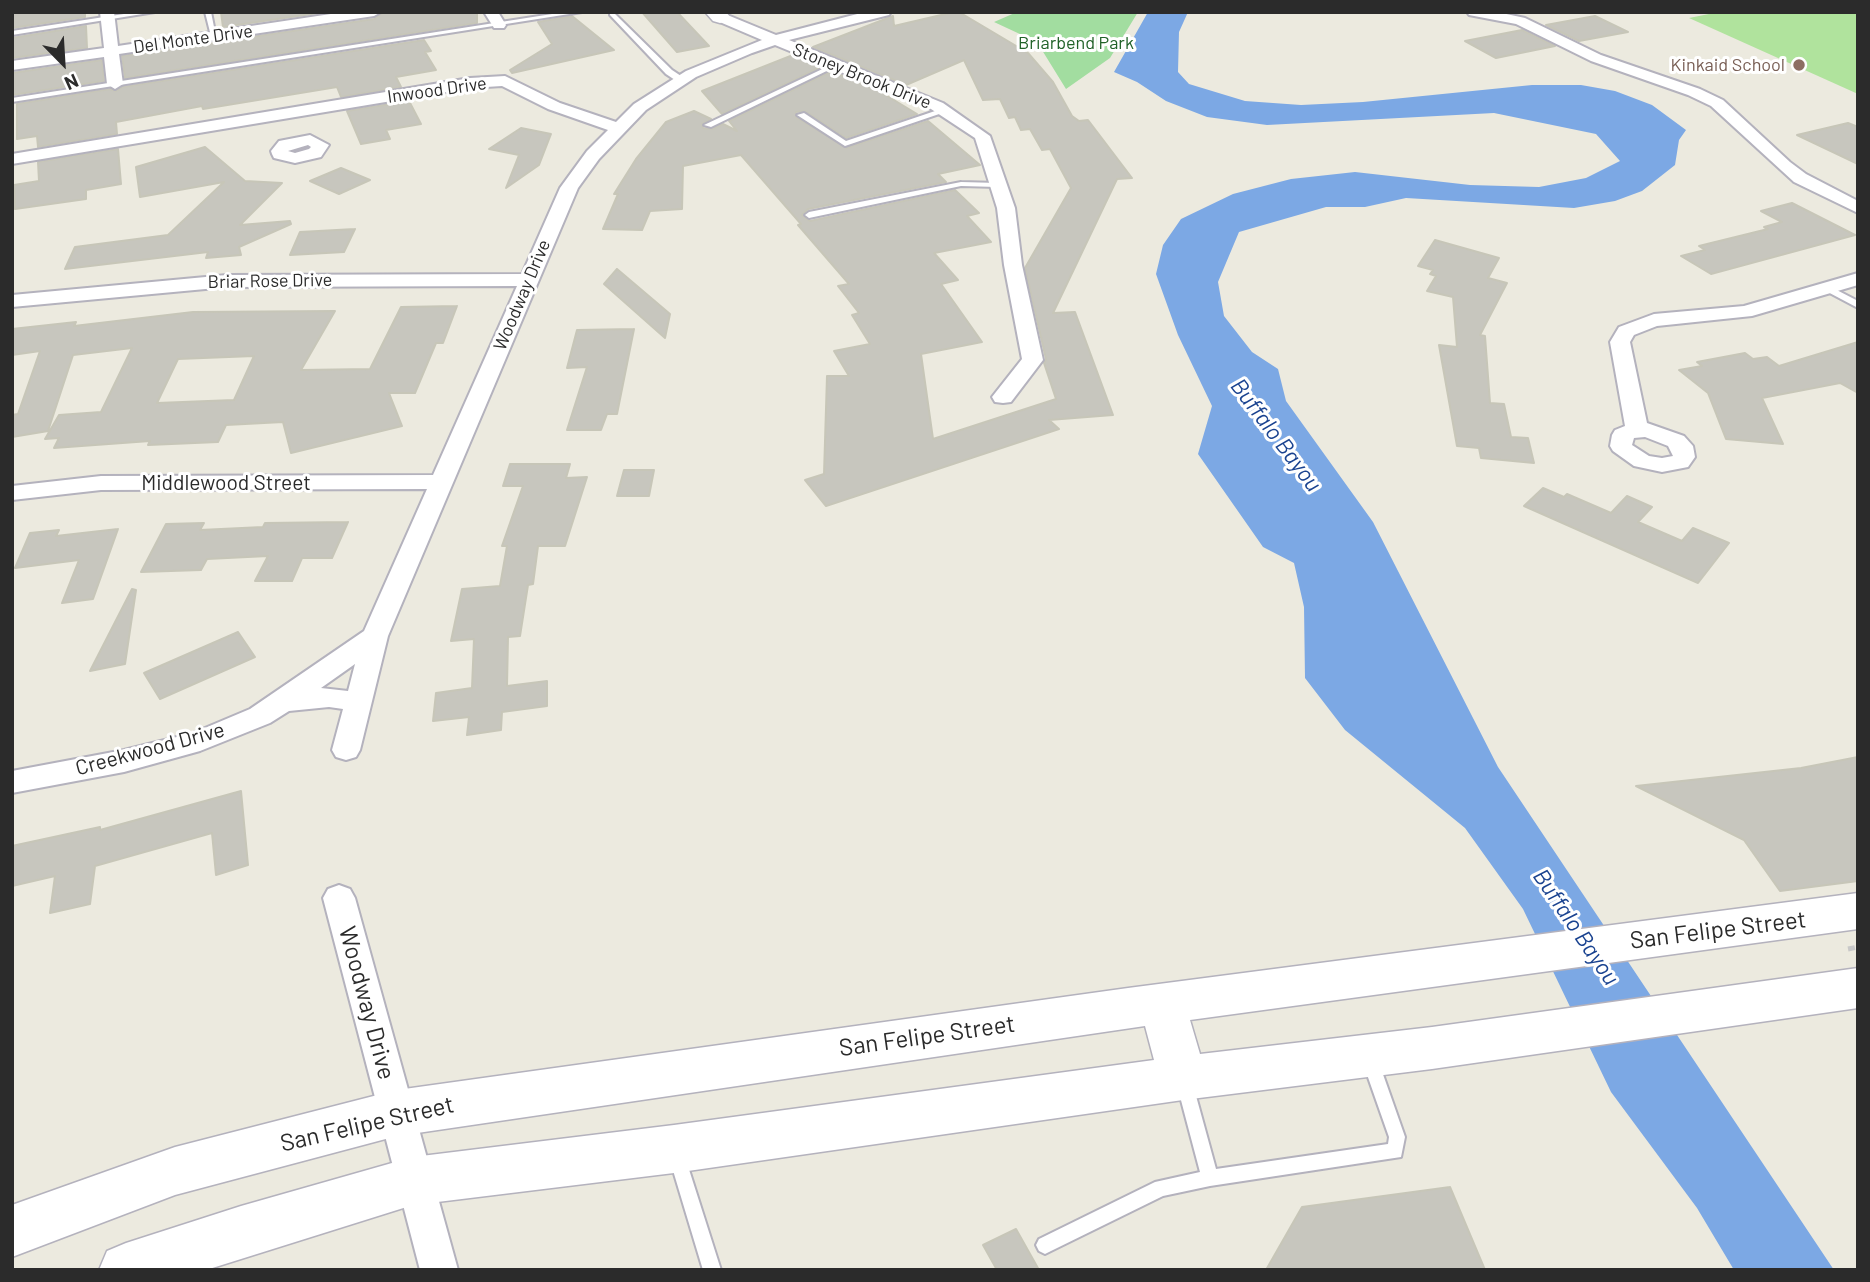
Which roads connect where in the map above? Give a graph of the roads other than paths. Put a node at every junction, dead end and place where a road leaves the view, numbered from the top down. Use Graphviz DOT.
graph roads {
  1 [pos="152,12"];
  2 [pos="208,12"];
  3 [pos="374,12"];
  4 [pos="579,12"];
  5 [pos="884,12"];
  6 [pos="1474,12"];
  7 [pos="612,14"];
  8 [pos="718,15"];
  9 [pos="107,16"];
  10 [pos="300,18"];
  11 [pos="495,18"];
  12 [pos="12,33"];
  13 [pos="214,36"];
  14 [pos="772,41"];
  15 [pos="111,51"];
  16 [pos="835,65"];
  17 [pos="12,66"];
  18 [pos="681,80"];
  19 [pos="115,84"];
  20 [pos="12,100"];
  21 [pos="944,111"];
  22 [pos="290,112"];
  23 [pos="801,115"];
  24 [pos="708,125"];
  25 [pos="618,128"];
  26 [pos="297,141"];
  27 [pos="12,159"];
  28 [pos="998,185"];
  29 [pos="1858,208"];
  30 [pos="809,215"];
  31 [pos="1858,279"];
  32 [pos="529,280"];
  33 [pos="1827,288"];
  34 [pos="12,301"];
  35 [pos="1858,304"];
  36 [pos="1003,397"];
  37 [pos="1637,430"];
  38 [pos="441,482"];
  39 [pos="12,493"];
  40 [pos="375,636"];
  41 [pos="357,702"];
  42 [pos="282,703"];
  43 [pos="346,750"];
  44 [pos="12,782"];
  45 [pos="340,898"];
  46 [pos="1845,961"];
  47 [pos="1162,1004"];
  48 [pos="1368,1056"];
  49 [pos="1183,1078"];
  50 [pos="397,1113"];
  51 [pos="674,1149"];
  52 [pos="1210,1178"];
  53 [pos="413,1181"];
  54 [pos="12,1231"];
  55 [pos="1045,1245"];
  56 [pos="126,1270"];
  57 [pos="439,1270"];
  58 [pos="712,1270"];
  1 -- 9 [label="lane"];
  2 -- 13 [label="lane"];
  3 -- 10 [label="street, Del Monte Drive"];
  4 -- 11 [label="lane"];
  5 -- 14 [label="street, Woodway Drive"];
  6 -- 29 [label="street"];
  7 -- 18 [label="lane"];
  8 -- 14 [label="street, Stoney Brook Drive"];
  9 -- 12 [label="lane"];
  9 -- 15 [label="street"];
  10 -- 13 [label="street, Del Monte Drive"];
  11 -- 19 [label="lane"];
  13 -- 15 [label="street, Del Monte Drive"];
  14 -- 16 [label="street, Stoney Brook Drive"];
  14 -- 18 [label="street, Woodway Drive"];
  15 -- 17 [label="street, Del Monte Drive"];
  15 -- 19 [label="street"];
  16 -- 21 [label="street, Stoney Brook Drive"];
  16 -- 24 [label="lane"];
  18 -- 25 [label="street, Woodway Drive"];
  19 -- 20 [label="lane"];
  21 -- 23 [label="lane"];
  21 -- 28 [label="street, Stoney Brook Drive"];
  22 -- 25 [label="street, Inwood Drive"];
  22 -- 26 [label="street"];
  22 -- 27 [label="street, Inwood Drive"];
  25 -- 32 [label="street, Woodway Drive"];
  28 -- 30 [label="lane"];
  28 -- 36 [label="street, Stoney Brook Drive"];
  31 -- 33 [label="street"];
  32 -- 34 [label="street, Briar Rose Drive"];
  32 -- 38 [label="street, Woodway Drive"];
  33 -- 35 [label="lane"];
  33 -- 37 [label="street"];
  38 -- 39 [label="street, Middlewood Street"];
  38 -- 40 [label="street, Woodway Drive"];
  40 -- 41 [label="street, Woodway Drive"];
  40 -- 42 [label="street, Creekwood Drive"];
  41 -- 42 [label="street, Creekwood Drive"];
  41 -- 43 [label="street, Woodway Drive"];
  42 -- 44 [label="street, Creekwood Drive"];
  45 -- 50 [label="street, Woodway Drive"];
  46 -- 47 [label="main road, San Felipe Street"];
  46 -- 48 [label="main road"];
  47 -- 49 [label="main road"];
  47 -- 50 [label="main road, San Felipe Street"];
  48 -- 49 [label="main road"];
  48 -- 52 [label="lane"];
  49 -- 51 [label="main road"];
  49 -- 52 [label="lane"];
  50 -- 53 [label="street, Woodway Drive"];
  50 -- 54 [label="main road, San Felipe Street"];
  51 -- 53 [label="main road"];
  51 -- 58 [label="lane"];
  52 -- 55 [label="lane"];
  53 -- 56 [label="main road"];
  53 -- 57 [label="street, Woodway Drive"];
}
